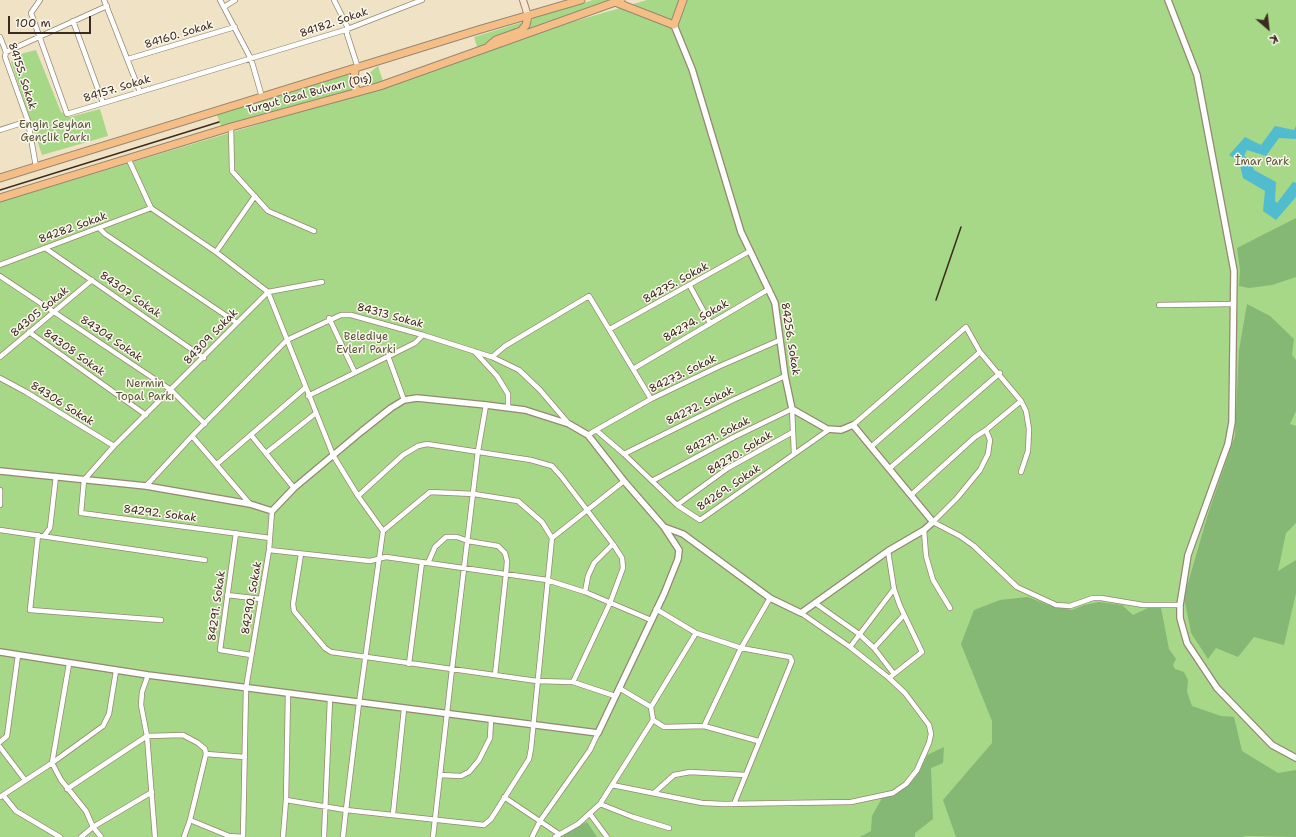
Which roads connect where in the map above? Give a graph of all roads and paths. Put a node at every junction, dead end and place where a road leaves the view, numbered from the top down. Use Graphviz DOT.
graph roads {
  1 [pos="40,0"];
  2 [pos="104,0"];
  3 [pos="220,0"];
  4 [pos="235,0"];
  5 [pos="334,0"];
  6 [pos="422,0"];
  7 [pos="522,0"];
  8 [pos="581,0"];
  9 [pos="683,0"];
  10 [pos="1168,0"];
  11 [pos="618,1"];
  12 [pos="107,6"];
  13 [pos="224,6"];
  14 [pos="528,16"];
  15 [pos="73,21"];
  16 [pos="674,25"];
  17 [pos="235,27"];
  18 [pos="347,29"];
  19 [pos="0,37"];
  20 [pos="39,37"];
  21 [pos="484,50"];
  22 [pos="6,52"];
  23 [pos="128,59"];
  24 [pos="251,59"];
  25 [pos="356,68"];
  26 [pos="140,92"];
  27 [pos="358,92"];
  28 [pos="262,97"];
  29 [pos="103,103"];
  30 [pos="28,121"];
  31 [pos="232,127"];
  32 [pos="0,130"];
  33 [pos="128,158"];
  34 [pos="36,167"];
  35 [pos="0,178"];
  36 [pos="255,196"];
  37 [pos="0,198"];
  38 [pos="151,208"];
  39 [pos="99,228"];
  40 [pos="314,231"];
  41 [pos="45,248"];
  42 [pos="216,252"];
  43 [pos="750,252"];
  44 [pos="0,265"];
  45 [pos="0,276"];
  46 [pos="92,280"];
  47 [pos="322,282"];
  48 [pos="690,286"];
  49 [pos="770,289"];
  50 [pos="268,292"];
  51 [pos="1234,304"];
  52 [pos="1159,305"];
  53 [pos="55,312"];
  54 [pos="329,318"];
  55 [pos="237,323"];
  56 [pos="710,323"];
  57 [pos="610,329"];
  58 [pos="29,332"];
  59 [pos="423,335"];
  60 [pos="287,340"];
  61 [pos="780,340"];
  62 [pos="472,349"];
  63 [pos="980,352"];
  64 [pos="388,356"];
  65 [pos="0,357"];
  66 [pos="492,357"];
  67 [pos="204,358"];
  68 [pos="633,369"];
  69 [pos="355,373"];
  70 [pos="1000,373"];
  71 [pos="785,376"];
  72 [pos="0,378"];
  73 [pos="305,388"];
  74 [pos="171,390"];
  75 [pos="308,396"];
  76 [pos="651,399"];
  77 [pos="404,400"];
  78 [pos="1021,401"];
  79 [pos="486,405"];
  80 [pos="508,407"];
  81 [pos="792,409"];
  82 [pos="316,413"];
  83 [pos="146,415"];
  84 [pos="205,424"];
  85 [pos="569,424"];
  86 [pos="853,425"];
  87 [pos="830,429"];
  88 [pos="596,430"];
  89 [pos="986,430"];
  90 [pos="793,432"];
  91 [pos="251,435"];
  92 [pos="588,435"];
  93 [pos="192,436"];
  94 [pos="114,446"];
  95 [pos="872,446"];
  96 [pos="478,451"];
  97 [pos="266,453"];
  98 [pos="794,453"];
  99 [pos="624,454"];
  100 [pos="333,455"];
  101 [pos="217,464"];
  102 [pos="890,468"];
  103 [pos="0,471"];
  104 [pos="1021,472"];
  105 [pos="56,476"];
  106 [pos="84,480"];
  107 [pos="624,481"];
  108 [pos="652,481"];
  109 [pos="146,486"];
  110 [pos="294,488"];
  111 [pos="0,490"];
  112 [pos="474,494"];
  113 [pos="1,495"];
  114 [pos="911,495"];
  115 [pos="358,496"];
  116 [pos="250,504"];
  117 [pos="0,505"];
  118 [pos="677,505"];
  119 [pos="586,509"];
  120 [pos="272,511"];
  121 [pos="933,522"];
  122 [pos="664,527"];
  123 [pos="0,530"];
  124 [pos="924,530"];
  125 [pos="383,531"];
  126 [pos="236,533"];
  127 [pos="38,535"];
  128 [pos="44,536"];
  129 [pos="270,538"];
  130 [pos="552,538"];
  131 [pos="468,541"];
  132 [pos="613,544"];
  133 [pos="269,550"];
  134 [pos="888,551"];
  135 [pos="301,554"];
  136 [pos="379,558"];
  137 [pos="205,560"];
  138 [pos="425,563"];
  139 [pos="464,567"];
  140 [pos="506,574"];
  141 [pos="547,580"];
  142 [pos="894,589"];
  143 [pos="585,592"];
  144 [pos="227,595"];
  145 [pos="770,598"];
  146 [pos="261,599"];
  147 [pos="610,603"];
  148 [pos="814,604"];
  149 [pos="1180,605"];
  150 [pos="950,608"];
  151 [pos="656,609"];
  152 [pos="802,613"];
  153 [pos="904,616"];
  154 [pos="161,620"];
  155 [pos="651,620"];
  156 [pos="696,633"];
  157 [pos="859,634"];
  158 [pos="850,647"];
  159 [pos="741,648"];
  160 [pos="874,648"];
  161 [pos="0,652"];
  162 [pos="18,655"];
  163 [pos="251,656"];
  164 [pos="366,658"];
  165 [pos="68,664"];
  166 [pos="409,664"];
  167 [pos="452,669"];
  168 [pos="116,671"];
  169 [pos="894,674"];
  170 [pos="148,675"];
  171 [pos="495,675"];
  172 [pos="889,678"];
  173 [pos="537,681"];
  174 [pos="573,682"];
  175 [pos="246,688"];
  176 [pos="619,688"];
  177 [pos="288,694"];
  178 [pos="615,696"];
  179 [pos="330,699"];
  180 [pos="359,703"];
  181 [pos="651,706"];
  182 [pos="404,709"];
  183 [pos="448,715"];
  184 [pos="491,720"];
  185 [pos="653,720"];
  186 [pos="534,726"];
  187 [pos="704,726"];
  188 [pos="598,733"];
  189 [pos="147,736"];
  190 [pos="758,741"];
  191 [pos="0,742"];
  192 [pos="0,747"];
  193 [pos="206,754"];
  194 [pos="245,757"];
  195 [pos="1296,758"];
  196 [pos="52,763"];
  197 [pos="440,774"];
  198 [pos="745,775"];
  199 [pos="25,780"];
  200 [pos="612,785"];
  201 [pos="67,789"];
  202 [pos="152,792"];
  203 [pos="654,793"];
  204 [pos="1,796"];
  205 [pos="504,797"];
  206 [pos="286,800"];
  207 [pos="600,804"];
  208 [pos="734,804"];
  209 [pos="324,806"];
  210 [pos="346,810"];
  211 [pos="393,814"];
  212 [pos="590,814"];
  213 [pos="436,819"];
  214 [pos="190,820"];
  215 [pos="540,821"];
  216 [pos="93,827"];
  217 [pos="669,828"];
  218 [pos="557,836"];
  219 [pos="60,837"];
  220 [pos="81,837"];
  221 [pos="101,837"];
  222 [pos="155,837"];
  223 [pos="184,837"];
  224 [pos="243,837"];
  225 [pos="283,837"];
  226 [pos="324,837"];
  227 [pos="343,837"];
  228 [pos="433,837"];
  229 [pos="532,837"];
  230 [pos="607,837"];
  1 -- 20 [label="street"];
  2 -- 12 [label="street"];
  3 -- 13 [label="street"];
  4 -- 13 [label="street"];
  5 -- 18 [label="street"];
  6 -- 18 [label="street, 84182. Sokak"];
  7 -- 14 [label="main road"];
  8 -- 14 [label="main road, Turgut Özal Bulvarı (Dış)"];
  9 -- 16 [label="main road"];
  10 -- 51 [label="street"];
  11 -- 16 [label="main road"];
  11 -- 21 [label="main road, Turgut Özal Bulvarı (Dış)"];
  12 -- 15 [label="street"];
  12 -- 23 [label="street"];
  13 -- 17 [label="street"];
  14 -- 21 [label="main road"];
  14 -- 25 [label="main road, Turgut Özal Bulvarı (Dış)"];
  15 -- 20 [label="street"];
  15 -- 29 [label="street"];
  16 -- 43 [label="street, 84256. Sokak"];
  17 -- 23 [label="street, 84160. Sokak"];
  17 -- 24 [label="street"];
  18 -- 24 [label="street, 84182. Sokak"];
  18 -- 25 [label="street"];
  19 -- 22 [label="street, 84155. Sokak"];
  20 -- 22 [label="street"];
  20 -- 29 [label="street, 84157. Sokak"];
  21 -- 27 [label="main road, Turgut Özal Bulvarı (Dış)"];
  22 -- 30 [label="street, 84155. Sokak"];
  23 -- 26 [label="street"];
  24 -- 26 [label="street, 84157. Sokak"];
  24 -- 28 [label="street"];
  25 -- 27 [label="main road"];
  25 -- 28 [label="main road, Turgut Özal Bulvarı (Dış)"];
  26 -- 29 [label="street, 84157. Sokak"];
  27 -- 31 [label="main road, Turgut Özal Bulvarı (Dış)"];
  28 -- 34 [label="main road, Turgut Özal Bulvarı (Dış)"];
  30 -- 32 [label="street"];
  30 -- 34 [label="street, 84155. Sokak"];
  31 -- 33 [label="main road, Turgut Özal Bulvarı (Dış)"];
  31 -- 36 [label="street"];
  33 -- 37 [label="main road, Turgut Özal Bulvarı (Dış)"];
  33 -- 38 [label="street"];
  34 -- 35 [label="main road, Turgut Özal Bulvarı (Dış)"];
  36 -- 40 [label="street"];
  36 -- 42 [label="street"];
  38 -- 39 [label="street, 84282 Sokak"];
  38 -- 42 [label="street"];
  39 -- 41 [label="street, 84282 Sokak"];
  39 -- 55 [label="street"];
  41 -- 44 [label="street, 84282 Sokak"];
  41 -- 46 [label="street, 84307 Sokak"];
  42 -- 50 [label="street"];
  43 -- 48 [label="street, 84275. Sokak"];
  43 -- 49 [label="street, 84256. Sokak"];
  45 -- 53 [label="street, 84304 Sokak"];
  46 -- 53 [label="street, 84305 Sokak"];
  46 -- 67 [label="street, 84307 Sokak"];
  47 -- 50 [label="street"];
  48 -- 56 [label="street"];
  48 -- 57 [label="street, 84275. Sokak"];
  49 -- 56 [label="street, 84274. Sokak"];
  49 -- 61 [label="street, 84256. Sokak"];
  50 -- 55 [label="street, 84309 Sokak"];
  50 -- 60 [label="street"];
  51 -- 52 [label="street"];
  51 -- 149 [label="street"];
  53 -- 58 [label="street, 84305 Sokak"];
  53 -- 74 [label="street, 84304 Sokak"];
  54 -- 59 [label="street, 84313 Sokak"];
  54 -- 60 [label="street, 84313 Sokak"];
  54 -- 69 [label="street"];
  55 -- 67 [label="street, 84309 Sokak"];
  56 -- 68 [label="street, 84274. Sokak"];
  57 -- 66 [label="street"];
  57 -- 68 [label="street"];
  58 -- 65 [label="street, 84305 Sokak"];
  58 -- 83 [label="street, 84308 Sokak"];
  59 -- 62 [label="street, 84313 Sokak"];
  59 -- 64 [label="street"];
  60 -- 73 [label="street"];
  60 -- 84 [label="street, 84313 Sokak"];
  61 -- 71 [label="street, 84256. Sokak"];
  61 -- 76 [label="street, 84273. Sokak"];
  62 -- 66 [label="street, 84313 Sokak"];
  62 -- 80 [label="street"];
  63 -- 70 [label="street"];
  63 -- 86 [label="street"];
  63 -- 95 [label="street"];
  64 -- 69 [label="street"];
  64 -- 77 [label="street"];
  66 -- 85 [label="street, 84313 Sokak"];
  67 -- 74 [label="street, 84309 Sokak"];
  68 -- 76 [label="street"];
  69 -- 75 [label="street"];
  70 -- 78 [label="street"];
  70 -- 102 [label="street"];
  71 -- 81 [label="street, 84256. Sokak"];
  71 -- 99 [label="street, 84272. Sokak"];
  72 -- 94 [label="street, 84306 Sokak"];
  73 -- 75 [label="street"];
  73 -- 91 [label="street"];
  74 -- 83 [label="street, 84309 Sokak"];
  74 -- 84 [label="street, 84304 Sokak"];
  75 -- 82 [label="street"];
  76 -- 88 [label="street, 84273. Sokak"];
  77 -- 79 [label="street"];
  77 -- 100 [label="street"];
  78 -- 89 [label="street"];
  78 -- 104 [label="street"];
  79 -- 80 [label="street"];
  79 -- 96 [label="street"];
  80 -- 85 [label="street"];
  81 -- 87 [label="street"];
  81 -- 90 [label="street"];
  81 -- 108 [label="street, 84271. Sokak"];
  82 -- 97 [label="street"];
  82 -- 100 [label="street"];
  83 -- 94 [label="street, 84309 Sokak"];
  84 -- 93 [label="street, 84313 Sokak"];
  85 -- 92 [label="street"];
  86 -- 87 [label="street"];
  86 -- 95 [label="street"];
  87 -- 98 [label="street, 84269. Sokak"];
  88 -- 92 [label="street"];
  88 -- 99 [label="street, 84269. Sokak"];
  89 -- 114 [label="street"];
  89 -- 121 [label="street"];
  90 -- 98 [label="street"];
  90 -- 118 [label="street, 84270. Sokak"];
  91 -- 97 [label="street"];
  91 -- 101 [label="street"];
  92 -- 107 [label="street"];
  93 -- 101 [label="street"];
  93 -- 109 [label="street, 84313 Sokak"];
  94 -- 106 [label="street, 84309 Sokak"];
  95 -- 102 [label="street"];
  96 -- 112 [label="street"];
  96 -- 115 [label="street"];
  96 -- 119 [label="street"];
  97 -- 110 [label="street"];
  98 -- 118 [label="street, 84269. Sokak"];
  99 -- 108 [label="street, 84269. Sokak"];
  100 -- 110 [label="street"];
  100 -- 115 [label="street"];
  101 -- 116 [label="street"];
  102 -- 114 [label="street"];
  103 -- 105 [label="street"];
  105 -- 106 [label="street"];
  105 -- 128 [label="street"];
  106 -- 109 [label="street"];
  106 -- 126 [label="street, 84292. Sokak"];
  107 -- 119 [label="street"];
  107 -- 122 [label="street"];
  108 -- 118 [label="street, 84269. Sokak"];
  109 -- 116 [label="street"];
  110 -- 120 [label="street"];
  111 -- 113 [label="street"];
  112 -- 125 [label="street"];
  112 -- 130 [label="street"];
  112 -- 131 [label="street"];
  113 -- 117 [label="street"];
  114 -- 121 [label="street"];
  115 -- 125 [label="street"];
  116 -- 120 [label="street"];
  119 -- 130 [label="street"];
  119 -- 132 [label="street"];
  120 -- 129 [label="street, 84290. Sokak"];
  121 -- 124 [label="street"];
  121 -- 149 [label="street"];
  122 -- 145 [label="street"];
  122 -- 151 [label="street"];
  123 -- 127 [label="street"];
  124 -- 134 [label="street"];
  124 -- 150 [label="street"];
  125 -- 136 [label="street"];
  126 -- 129 [label="street, 84292. Sokak"];
  126 -- 144 [label="street, 84291. Sokak"];
  127 -- 128 [label="street"];
  127 -- 154 [label="street"];
  128 -- 137 [label="street"];
  129 -- 133 [label="street, 84290. Sokak"];
  130 -- 141 [label="street"];
  131 -- 138 [label="street"];
  131 -- 139 [label="street"];
  131 -- 140 [label="street"];
  132 -- 143 [label="street"];
  132 -- 147 [label="street"];
  133 -- 135 [label="street"];
  133 -- 146 [label="street, 84290. Sokak"];
  134 -- 142 [label="street"];
  134 -- 148 [label="street"];
  135 -- 136 [label="street"];
  135 -- 164 [label="street"];
  136 -- 138 [label="street"];
  136 -- 164 [label="street"];
  138 -- 139 [label="street"];
  138 -- 166 [label="street"];
  139 -- 140 [label="street"];
  139 -- 167 [label="street"];
  140 -- 141 [label="street"];
  140 -- 171 [label="street"];
  141 -- 143 [label="street"];
  141 -- 173 [label="street"];
  142 -- 153 [label="street"];
  142 -- 157 [label="street"];
  143 -- 147 [label="street"];
  144 -- 146 [label="street"];
  144 -- 163 [label="street, 84291. Sokak"];
  145 -- 152 [label="street"];
  145 -- 159 [label="street"];
  146 -- 163 [label="street, 84290. Sokak"];
  147 -- 155 [label="street"];
  147 -- 174 [label="street"];
  148 -- 152 [label="street"];
  148 -- 157 [label="street"];
  149 -- 195 [label="street"];
  151 -- 155 [label="street"];
  151 -- 156 [label="street"];
  152 -- 158 [label="street"];
  153 -- 160 [label="street"];
  153 -- 169 [label="street"];
  155 -- 176 [label="street"];
  156 -- 159 [label="street"];
  156 -- 181 [label="street"];
  157 -- 158 [label="street"];
  157 -- 160 [label="street"];
  158 -- 172 [label="street"];
  159 -- 187 [label="street"];
  159 -- 190 [label="street"];
  160 -- 169 [label="street"];
  161 -- 162 [label="street"];
  162 -- 165 [label="street"];
  162 -- 191 [label="street"];
  163 -- 175 [label="street, 84290. Sokak"];
  164 -- 166 [label="street"];
  164 -- 180 [label="street"];
  165 -- 168 [label="street"];
  165 -- 196 [label="street"];
  166 -- 167 [label="street"];
  167 -- 171 [label="street"];
  167 -- 183 [label="street"];
  168 -- 170 [label="street"];
  168 -- 196 [label="street"];
  169 -- 172 [label="street"];
  170 -- 175 [label="street"];
  170 -- 189 [label="street"];
  171 -- 173 [label="street"];
  172 -- 208 [label="street"];
  173 -- 174 [label="street"];
  173 -- 186 [label="street"];
  174 -- 178 [label="street"];
  175 -- 177 [label="street"];
  175 -- 194 [label="street, 84290. Sokak"];
  176 -- 178 [label="street"];
  176 -- 181 [label="street"];
  177 -- 179 [label="street"];
  177 -- 206 [label="street"];
  178 -- 188 [label="street"];
  179 -- 180 [label="street"];
  179 -- 209 [label="street"];
  180 -- 182 [label="street"];
  180 -- 210 [label="street"];
  181 -- 185 [label="street"];
  182 -- 183 [label="street"];
  182 -- 211 [label="street"];
  183 -- 184 [label="street"];
  183 -- 197 [label="street"];
  184 -- 186 [label="street"];
  184 -- 197 [label="street"];
  185 -- 187 [label="street"];
  185 -- 200 [label="street"];
  186 -- 188 [label="street"];
  186 -- 205 [label="street"];
  187 -- 190 [label="street"];
  188 -- 215 [label="street"];
  189 -- 193 [label="street"];
  189 -- 201 [label="street"];
  189 -- 202 [label="street"];
  190 -- 198 [label="street"];
  192 -- 199 [label="street"];
  193 -- 194 [label="street"];
  193 -- 214 [label="street"];
  194 -- 224 [label="street, 84290. Sokak"];
  196 -- 199 [label="street"];
  196 -- 201 [label="street"];
  197 -- 213 [label="street"];
  198 -- 203 [label="street"];
  198 -- 208 [label="street"];
  199 -- 204 [label="street"];
  200 -- 203 [label="street"];
  200 -- 207 [label="street"];
  201 -- 216 [label="street"];
  202 -- 216 [label="street"];
  202 -- 222 [label="street"];
  203 -- 208 [label="street"];
  204 -- 219 [label="street"];
  205 -- 213 [label="street"];
  205 -- 215 [label="street"];
  206 -- 209 [label="street"];
  206 -- 225 [label="street"];
  207 -- 212 [label="street"];
  207 -- 217 [label="street"];
  209 -- 210 [label="street"];
  209 -- 226 [label="street"];
  210 -- 211 [label="street"];
  210 -- 227 [label="street"];
  211 -- 213 [label="street"];
  212 -- 218 [label="street"];
  212 -- 230 [label="street"];
  213 -- 228 [label="street"];
  214 -- 223 [label="street"];
  214 -- 224 [label="street"];
  215 -- 218 [label="street"];
  215 -- 229 [label="street"];
  216 -- 220 [label="street"];
  216 -- 221 [label="street"];
}
